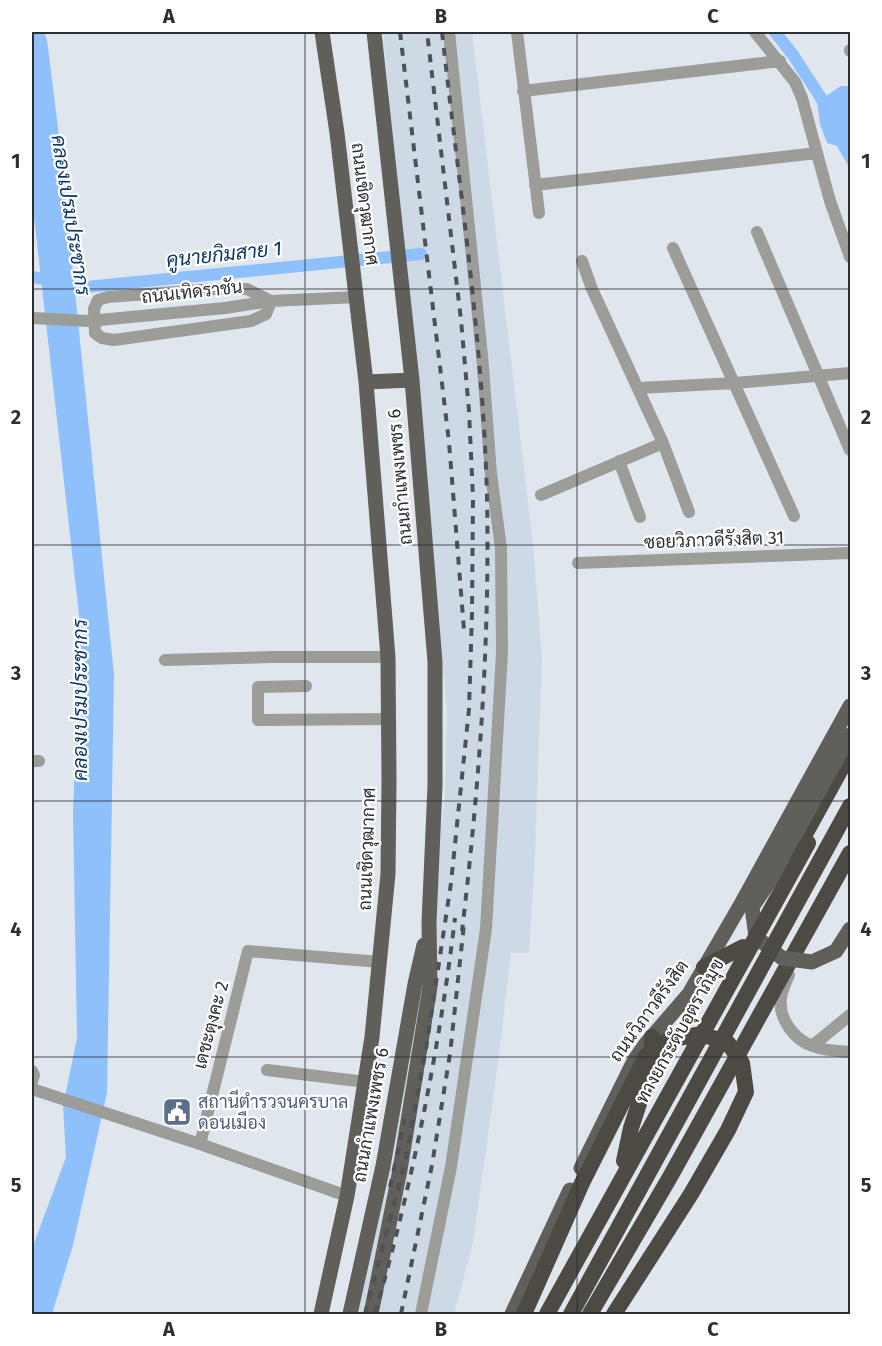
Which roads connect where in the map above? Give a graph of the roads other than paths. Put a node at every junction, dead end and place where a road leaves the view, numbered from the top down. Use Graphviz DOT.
graph roads {
  1 [pos="322,32"];
  2 [pos="374,32"];
  3 [pos="449,32"];
  4 [pos="517,32"];
  5 [pos="755,32"];
  6 [pos="780,61"];
  7 [pos="523,91"];
  8 [pos="817,153"];
  9 [pos="536,185"];
  10 [pos="539,213"];
  11 [pos="757,232"];
  12 [pos="674,248"];
  13 [pos="850,257"];
  14 [pos="582,261"];
  15 [pos="357,297"];
  16 [pos="271,301"];
  17 [pos="32,318"];
  18 [pos="850,374"];
  19 [pos="820,376"];
  20 [pos="412,380"];
  21 [pos="366,382"];
  22 [pos="735,383"];
  23 [pos="639,388"];
  24 [pos="663,442"];
  25 [pos="850,450"];
  26 [pos="619,461"];
  27 [pos="541,495"];
  28 [pos="689,512"];
  29 [pos="794,516"];
  30 [pos="640,517"];
  31 [pos="850,553"];
  32 [pos="578,563"];
  33 [pos="388,657"];
  34 [pos="165,660"];
  35 [pos="306,686"];
  36 [pos="850,706"];
  37 [pos="389,719"];
  38 [pos="850,735"];
  39 [pos="850,753"];
  40 [pos="850,768"];
  41 [pos="850,806"];
  42 [pos="850,853"];
  43 [pos="828,896"];
  44 [pos="429,922"];
  45 [pos="850,929"];
  46 [pos="743,947"];
  47 [pos="380,962"];
  48 [pos="704,967"];
  49 [pos="850,1015"];
  50 [pos="652,1037"];
  51 [pos="812,1046"];
  52 [pos="850,1052"];
  53 [pos="267,1070"];
  54 [pos="32,1071"];
  55 [pos="32,1082"];
  56 [pos="366,1082"];
  57 [pos="32,1089"];
  58 [pos="200,1144"];
  59 [pos="624,1161"];
  60 [pos="346,1197"];
  61 [pos="321,1314"];
  62 [pos="350,1314"];
  63 [pos="371,1314"];
  64 [pos="421,1314"];
  65 [pos="512,1314"];
  66 [pos="524,1314"];
  67 [pos="541,1314"];
  68 [pos="547,1314"];
  69 [pos="571,1314"];
  70 [pos="590,1314"];
  71 [pos="614,1314"];
  1 -- 15 [label="main road, ถนนเชิดวุฒากาศ"];
  2 -- 20 [label="main road, ถนนกำแพงเพชร 6"];
  3 -- 64 [label="street"];
  4 -- 7 [label="street"];
  5 -- 6 [label="street"];
  6 -- 7 [label="street"];
  6 -- 8 [label="street"];
  7 -- 9 [label="street"];
  8 -- 9 [label="street"];
  8 -- 13 [label="street"];
  9 -- 10 [label="street"];
  11 -- 19 [label="street"];
  12 -- 22 [label="street"];
  14 -- 23 [label="street"];
  15 -- 16 [label="street, ถนนเทิดราชัน"];
  15 -- 21 [label="main road, ถนนเชิดวุฒากาศ"];
  16 -- 16 [label="street"];
  16 -- 17 [label="street, ถนนเทิดราชัน, bridge"];
  18 -- 19 [label="street"];
  19 -- 22 [label="street"];
  19 -- 25 [label="street"];
  20 -- 21 [label="main road"];
  20 -- 44 [label="main road, ถนนกำแพงเพชร 6"];
  21 -- 33 [label="main road, ถนนเชิดวุฒากาศ"];
  22 -- 23 [label="street"];
  22 -- 29 [label="street"];
  23 -- 24 [label="street"];
  24 -- 26 [label="street"];
  24 -- 28 [label="street"];
  26 -- 27 [label="street"];
  26 -- 30 [label="street"];
  31 -- 32 [label="street, ซอยวิภาวดีรังสิต 31"];
  33 -- 34 [label="street"];
  33 -- 37 [label="main road, ถนนเชิดวุฒากาศ"];
  35 -- 37 [label="street"];
  36 -- 48 [label="main road, ถนนวิภาวดีรังสิต"];
  37 -- 47 [label="main road, ถนนเชิดวุฒากาศ"];
  38 -- 45 [label="main road, bridge"];
  39 -- 46 [label="highway"];
  40 -- 68 [label="highway, ทางยกระดับอุตราภิมุข, bridge"];
  41 -- 69 [label="highway, bridge"];
  42 -- 43 [label="highway"];
  43 -- 51 [label="street"];
  43 -- 70 [label="highway"];
  44 -- 62 [label="main road, ถนนกำแพงเพชร 6"];
  44 -- 63 [label="main road, ถนนกำแพงเพชร 6"];
  46 -- 48 [label="highway"];
  46 -- 59 [label="highway"];
  47 -- 56 [label="main road, ถนนเชิดวุฒากาศ"];
  47 -- 58 [label="street, เดชะตุงคะ 2"];
  48 -- 50 [label="main road, ถนนวิภาวดีรังสิต"];
  49 -- 51 [label="street"];
  50 -- 59 [label="highway"];
  50 -- 65 [label="main road, ถนนวิภาวดีรังสิต"];
  51 -- 52 [label="street"];
  53 -- 56 [label="street"];
  54 -- 55 [label="street"];
  56 -- 60 [label="main road, ถนนเชิดวุฒากาศ"];
  57 -- 58 [label="street"];
  58 -- 60 [label="street"];
  59 -- 67 [label="highway"];
  60 -- 61 [label="main road, ถนนเชิดวุฒากาศ"];
  66 -- 71 [label="highway, bridge"];
}
